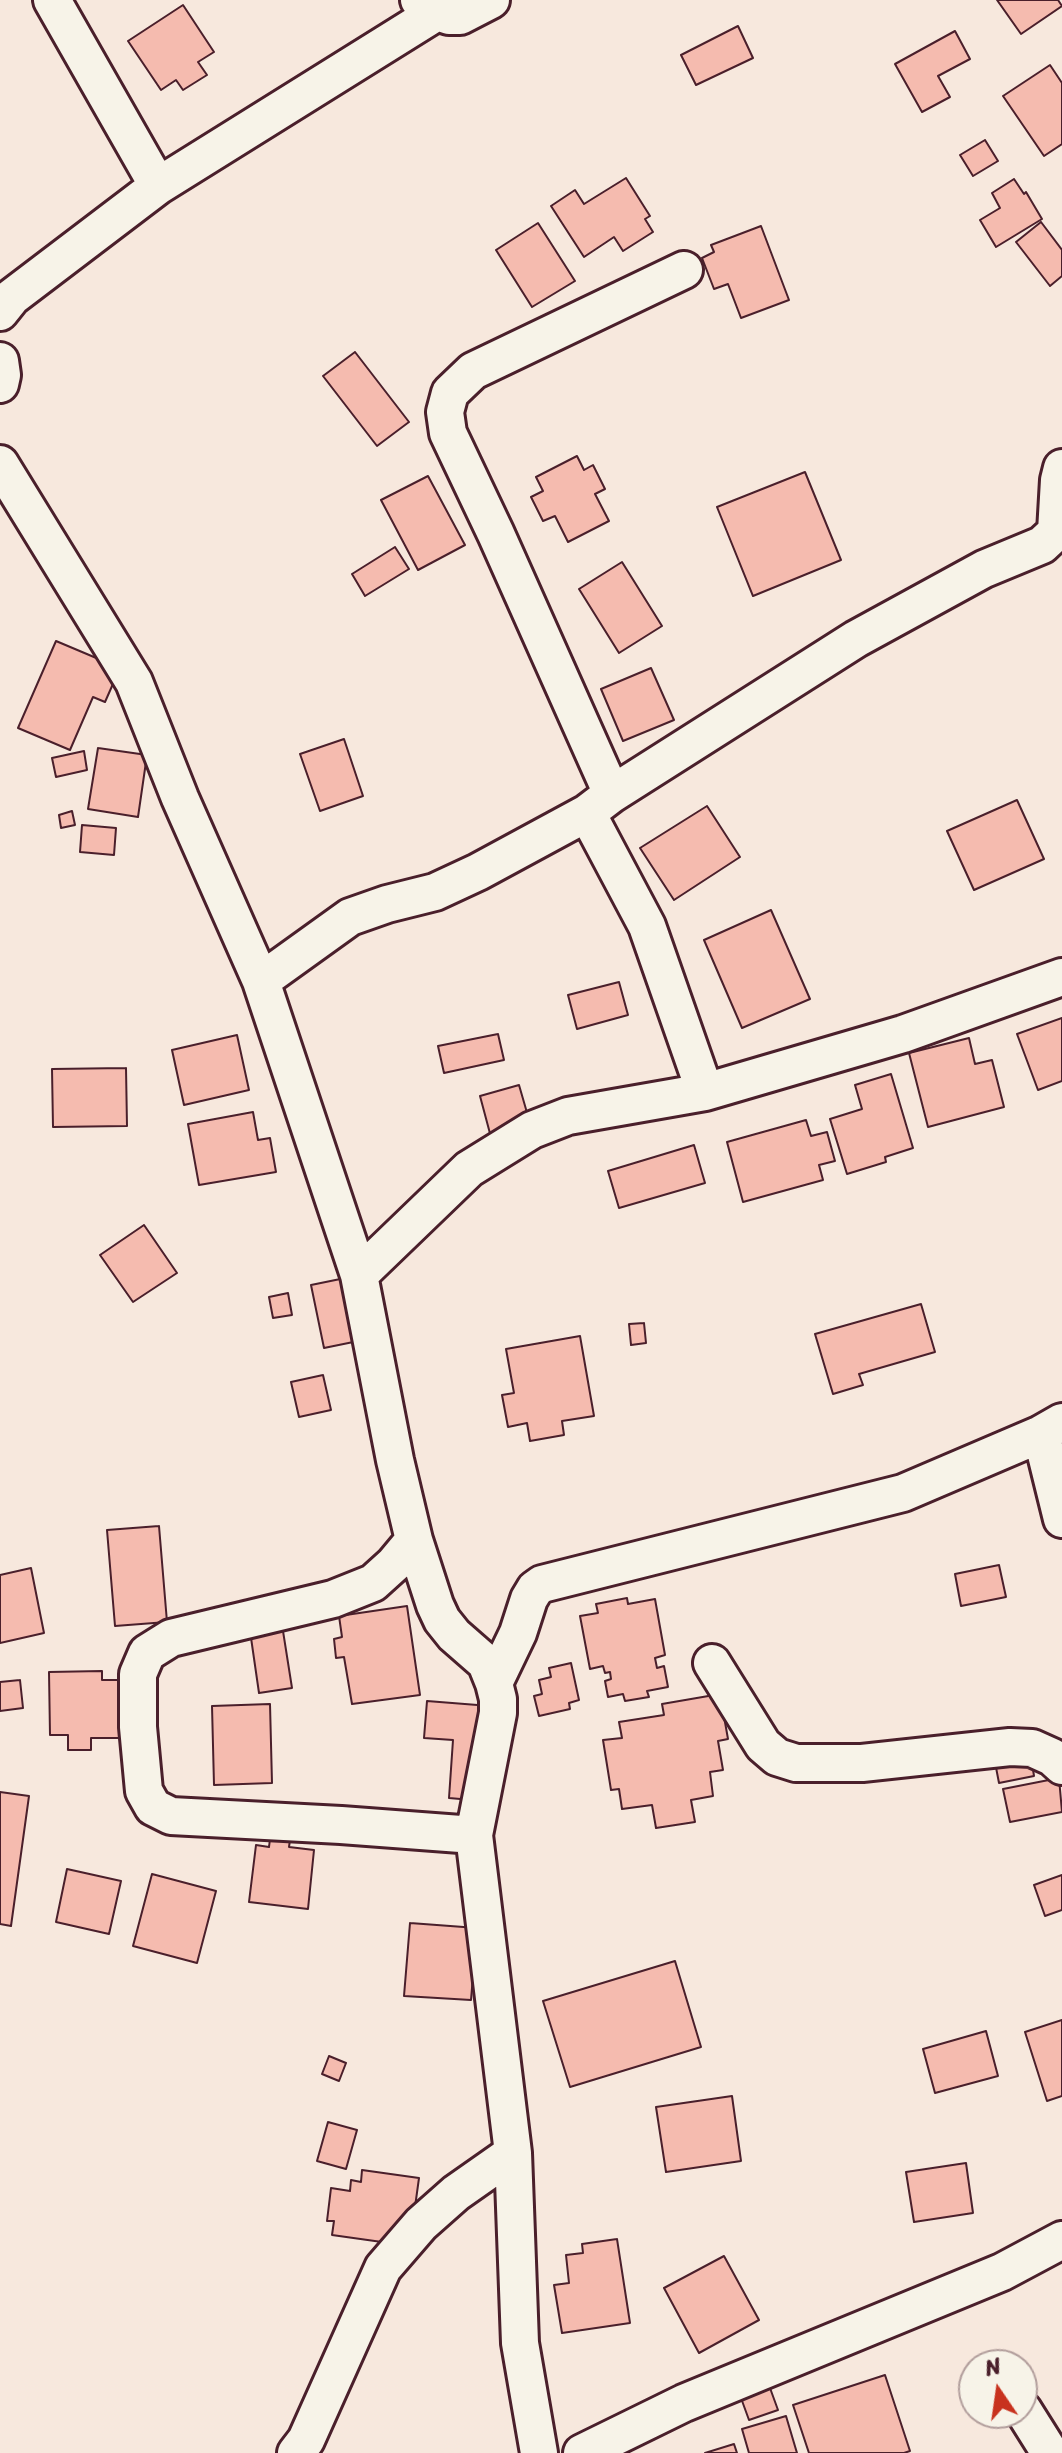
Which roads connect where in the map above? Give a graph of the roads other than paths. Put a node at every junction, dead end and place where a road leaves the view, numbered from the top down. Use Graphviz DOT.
graph roads {
  1 [pos="52,0"];
  2 [pos="491,0"];
  3 [pos="428,6"];
  4 [pos="158,186"];
  5 [pos="684,270"];
  6 [pos="0,312"];
  7 [pos="0,361"];
  8 [pos="0,384"];
  9 [pos="0,464"];
  10 [pos="1062,468"];
  11 [pos="600,804"];
  12 [pos="1062,977"];
  13 [pos="261,981"];
  14 [pos="705,1092"];
  15 [pos="359,1275"];
  16 [pos="1052,1428"];
  17 [pos="1062,1519"];
  18 [pos="414,1540"];
  19 [pos="712,1663"];
  20 [pos="494,1683"];
  21 [pos="1062,1766"];
  22 [pos="474,1835"];
  23 [pos="513,2153"];
  24 [pos="1062,2240"];
  25 [pos="1035,2429"];
  26 [pos="296,2453"];
  27 [pos="539,2453"];
  28 [pos="582,2453"];
  29 [pos="1050,2453"];
  1 -- 4 [label="street"];
  2 -- 3 [label="street"];
  3 -- 4 [label="street"];
  4 -- 6 [label="street"];
  5 -- 11 [label="street"];
  7 -- 8 [label="street"];
  9 -- 13 [label="street"];
  10 -- 11 [label="street"];
  11 -- 13 [label="street"];
  11 -- 14 [label="street"];
  12 -- 14 [label="street"];
  13 -- 15 [label="street"];
  14 -- 15 [label="street"];
  15 -- 18 [label="street"];
  16 -- 17 [label="street"];
  16 -- 20 [label="street"];
  18 -- 20 [label="street"];
  18 -- 22 [label="street"];
  19 -- 21 [label="street"];
  20 -- 22 [label="street"];
  22 -- 23 [label="street"];
  23 -- 26 [label="street"];
  23 -- 27 [label="street"];
  24 -- 28 [label="street"];
  25 -- 29 [label="street"];
}
